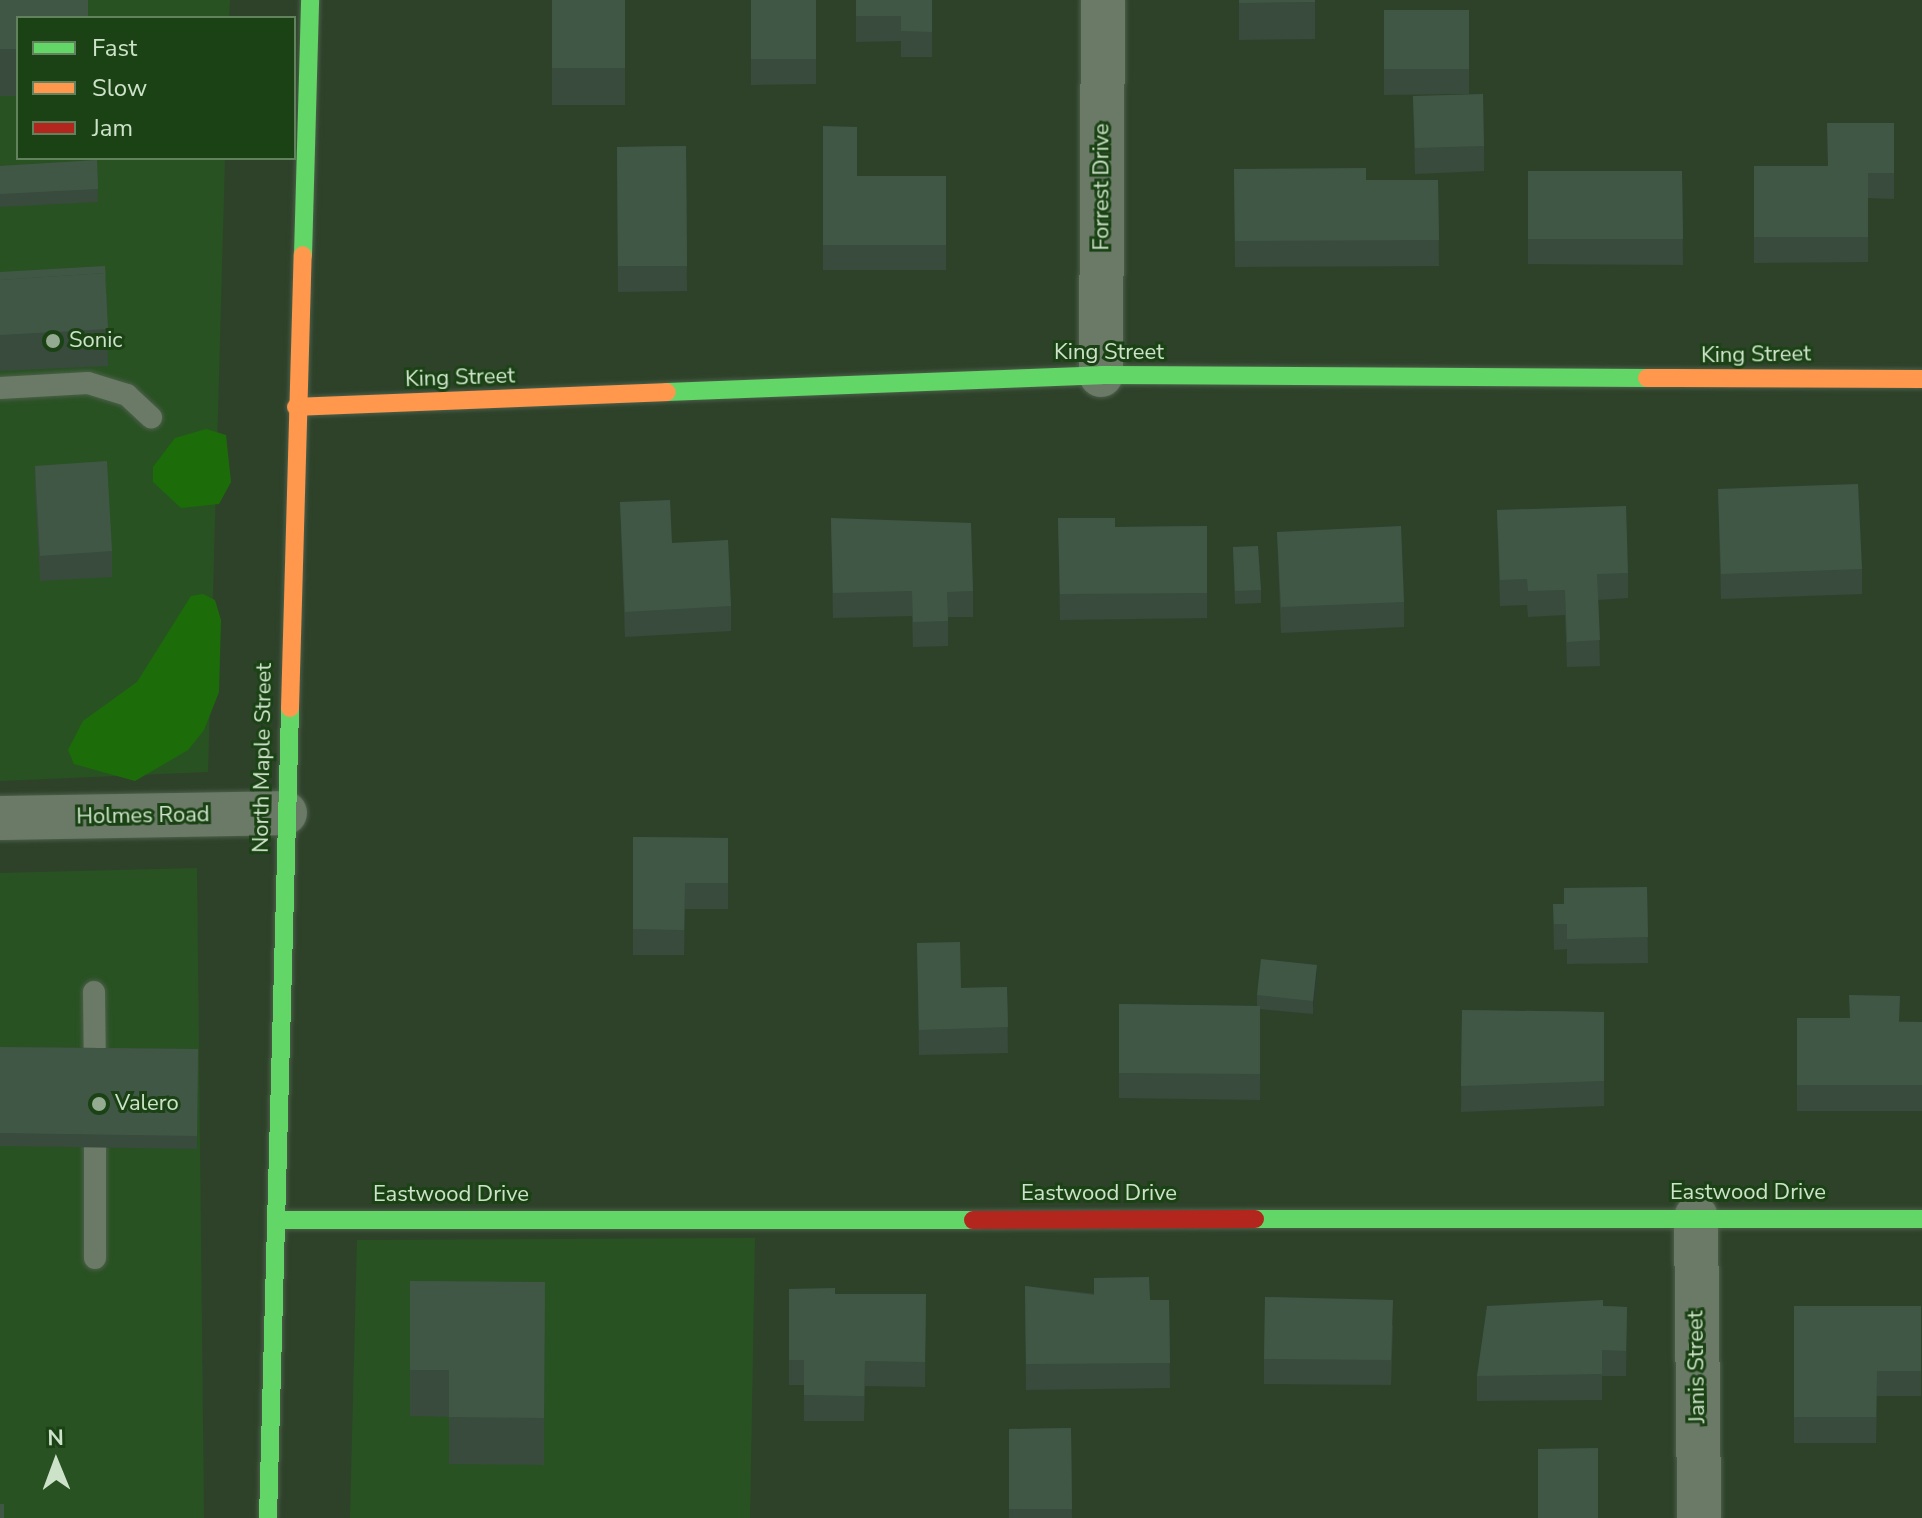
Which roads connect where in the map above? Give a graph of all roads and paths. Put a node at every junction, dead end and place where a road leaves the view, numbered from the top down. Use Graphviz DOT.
graph roads {
  1 [pos="310,0"];
  2 [pos="1103,0"];
  3 [pos="1101,375"];
  4 [pos="1922,379"];
  5 [pos="0,388"];
  6 [pos="296,407"];
  7 [pos="151,417"];
  8 [pos="285,813"];
  9 [pos="0,818"];
  10 [pos="94,992"];
  11 [pos="1696,1217"];
  12 [pos="1922,1219"];
  13 [pos="277,1220"];
  14 [pos="95,1258"];
  15 [pos="268,1518"];
  16 [pos="1699,1518"];
  1 -- 6 [label="street, North Maple Street"];
  2 -- 3 [label="street, Forrest Drive"];
  3 -- 4 [label="street, King Street"];
  3 -- 6 [label="street, King Street"];
  5 -- 7 [label="lane"];
  6 -- 8 [label="street, North Maple Street"];
  8 -- 9 [label="street, Holmes Road"];
  8 -- 13 [label="street, North Maple Street"];
  10 -- 14 [label="lane"];
  11 -- 12 [label="street, Eastwood Drive"];
  11 -- 13 [label="street, Eastwood Drive"];
  11 -- 16 [label="street, Janis Street"];
  13 -- 15 [label="street, North Maple Street"];
}
